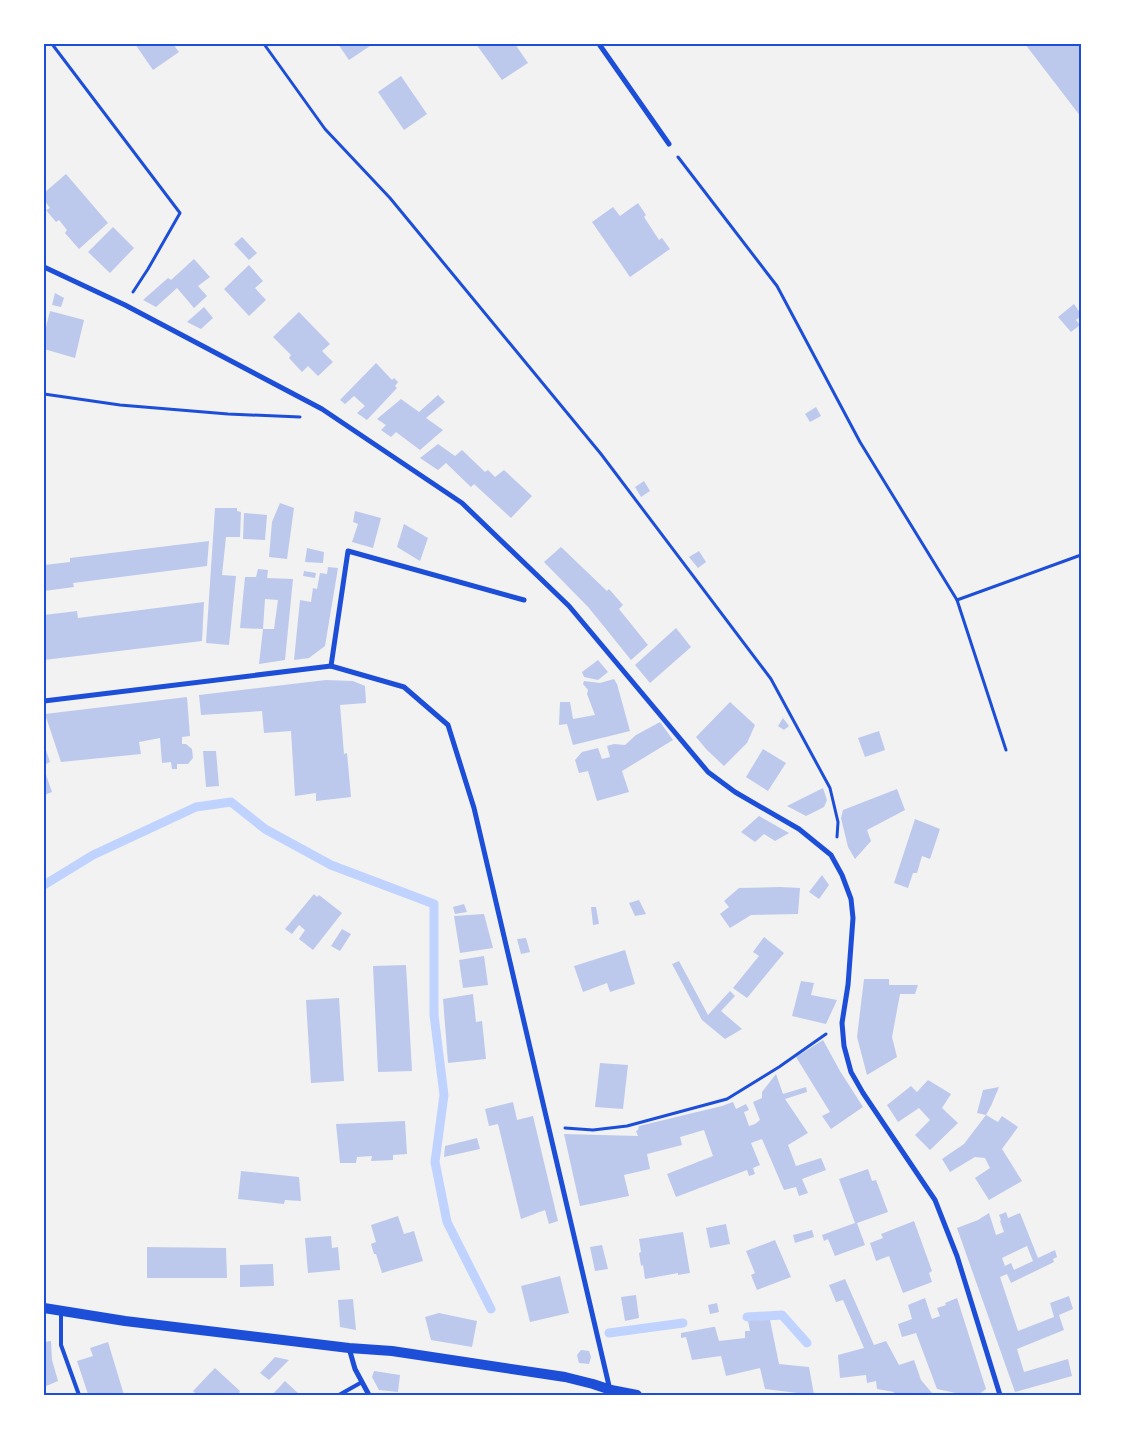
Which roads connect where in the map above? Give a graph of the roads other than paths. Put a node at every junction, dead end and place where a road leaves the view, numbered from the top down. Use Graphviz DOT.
graph roads {
  1 [pos="599,44"];
  2 [pos="668,144"];
  3 [pos="44,267"];
  4 [pos="524,600"];
  5 [pos="331,666"];
  6 [pos="44,701"];
  7 [pos="44,1308"];
  8 [pos="61,1311"];
  9 [pos="349,1348"];
  10 [pos="362,1382"];
  11 [pos="611,1390"];
  12 [pos="79,1395"];
  13 [pos="339,1395"];
  14 [pos="369,1395"];
  15 [pos="637,1395"];
  16 [pos="1000,1395"];
  1 -- 2 [label="street"];
  3 -- 16 [label="street"];
  4 -- 5 [label="street"];
  5 -- 6 [label="street"];
  5 -- 11 [label="street"];
  7 -- 8 [label="main road"];
  8 -- 9 [label="main road"];
  8 -- 12 [label="lane"];
  9 -- 10 [label="street"];
  9 -- 11 [label="main road"];
  10 -- 13 [label="lane"];
  10 -- 14 [label="street"];
  11 -- 15 [label="main road"];
}
